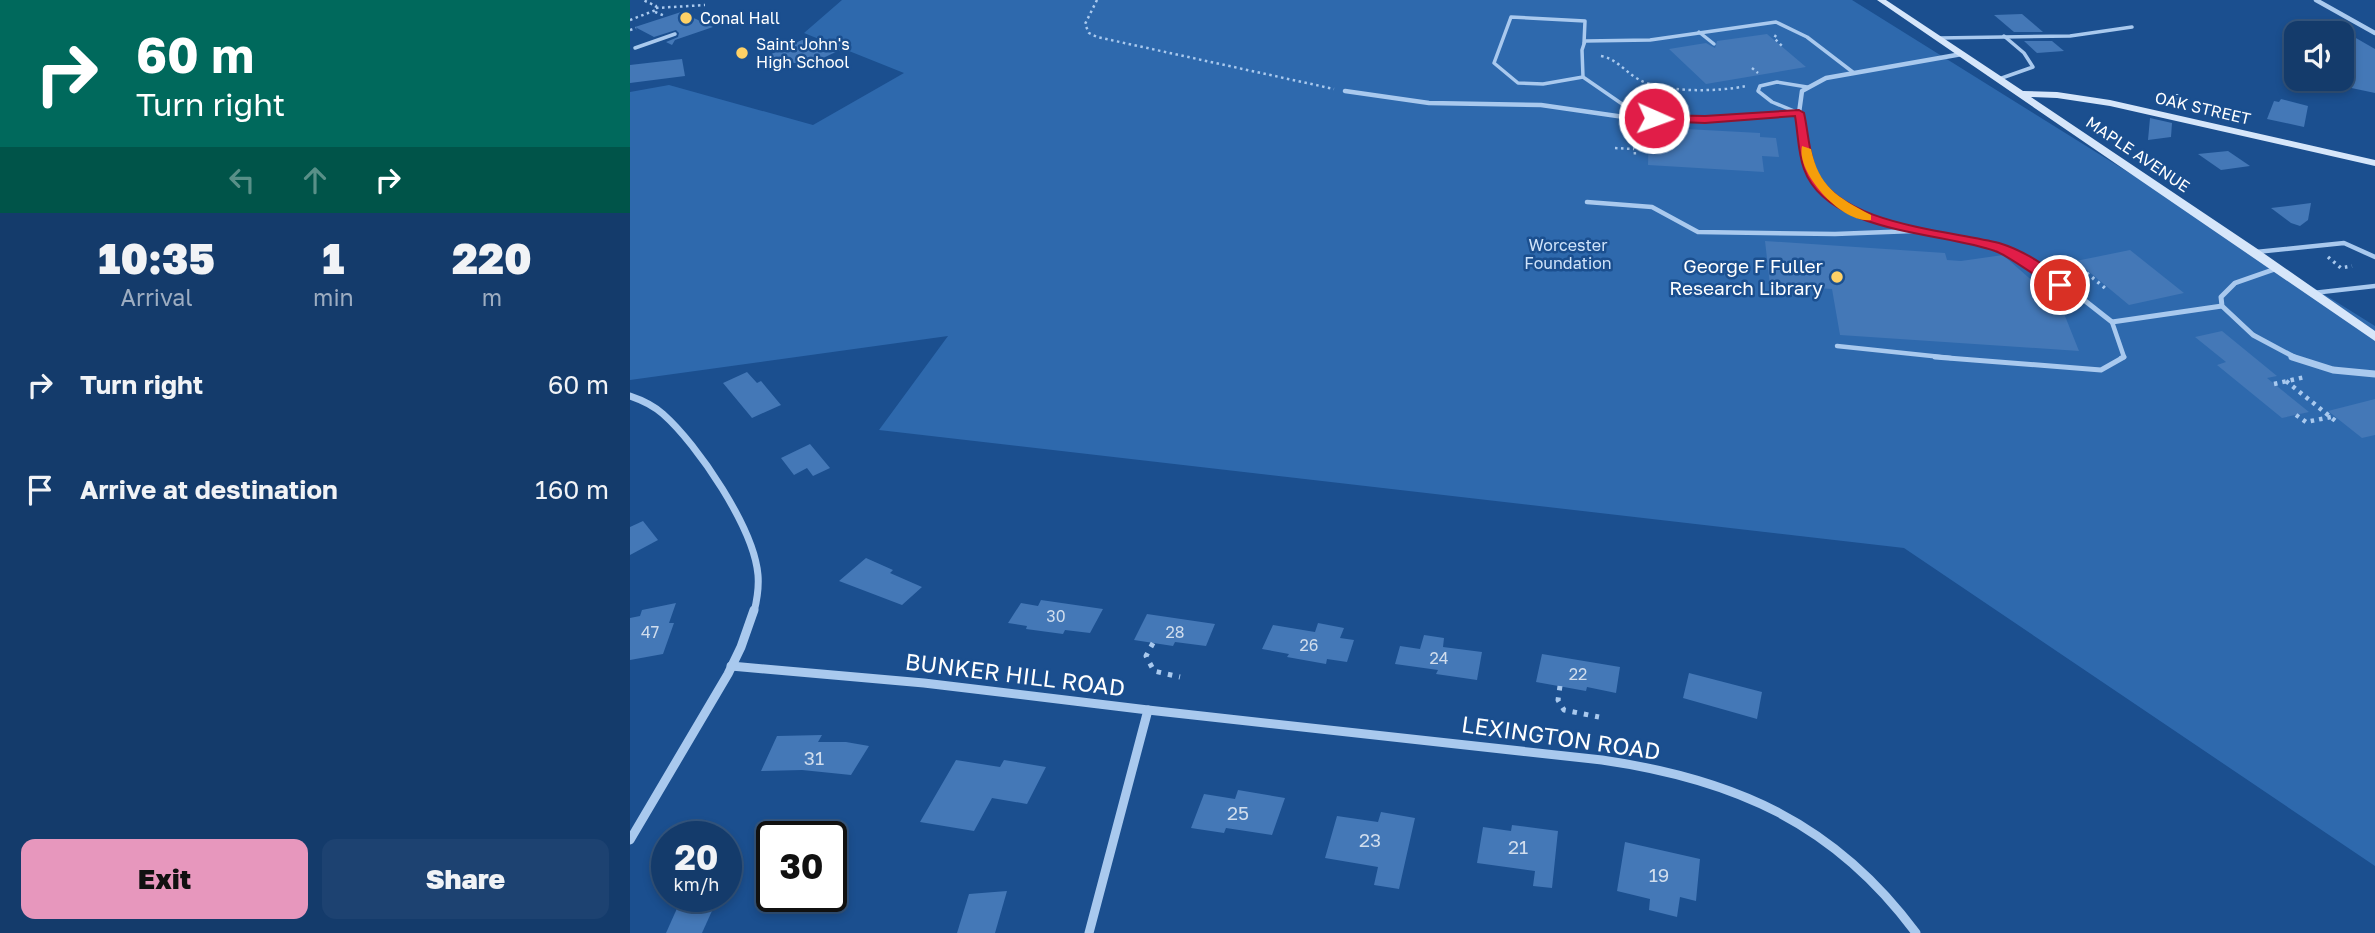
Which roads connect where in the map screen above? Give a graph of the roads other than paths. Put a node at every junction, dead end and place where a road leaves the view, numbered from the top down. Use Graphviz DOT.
graph roads {
  1 [pos="1881,0"];
  2 [pos="2316,0"];
  3 [pos="2132,27"];
  4 [pos="1699,32"];
  5 [pos="2375,33"];
  6 [pos="675,34"];
  7 [pos="2004,36"];
  8 [pos="1939,38"];
  9 [pos="1584,43"];
  10 [pos="1714,44"];
  11 [pos="635,48"];
  12 [pos="1962,54"];
  13 [pos="1854,73"];
  14 [pos="1583,77"];
  15 [pos="1999,79"];
  16 [pos="1807,87"];
  17 [pos="1345,91"];
  18 [pos="2022,94"];
  19 [pos="1799,113"];
  20 [pos="1641,117"];
  21 [pos="2375,163"];
  22 [pos="1587,202"];
  23 [pos="1913,231"];
  24 [pos="2255,252"];
  25 [pos="2375,257"];
  26 [pos="2278,268"];
  27 [pos="2375,286"];
  28 [pos="2313,293"];
  29 [pos="2222,306"];
  30 [pos="2112,322"];
  31 [pos="2375,337"];
  32 [pos="1837,346"];
  33 [pos="2375,374"];
  34 [pos="630,396"];
  35 [pos="731,666"];
  36 [pos="1148,710"];
  37 [pos="630,839"];
  38 [pos="1089,933"];
  39 [pos="1916,933"];
  1 -- 8 [label="main road, MAPLE AVENUE"];
  2 -- 5 [label="street"];
  3 -- 7 [label="lane"];
  4 -- 9 [label="lane"];
  4 -- 10 [label="lane"];
  4 -- 13 [label="lane"];
  6 -- 11 [label="lane"];
  7 -- 8 [label="lane"];
  7 -- 15 [label="lane"];
  8 -- 12 [label="main road, MAPLE AVENUE"];
  9 -- 14 [label="lane"];
  9 -- 14 [label="lane"];
  12 -- 13 [label="street"];
  12 -- 15 [label="main road, MAPLE AVENUE"];
  13 -- 16 [label="street"];
  14 -- 20 [label="lane"];
  15 -- 18 [label="main road, MAPLE AVENUE"];
  16 -- 19 [label="street"];
  16 -- 19 [label="lane"];
  17 -- 20 [label="street"];
  18 -- 21 [label="main road, OAK STREET"];
  18 -- 24 [label="main road, MAPLE AVENUE"];
  19 -- 20 [label="street"];
  19 -- 23 [label="street"];
  22 -- 23 [label="lane"];
  23 -- 30 [label="street"];
  24 -- 25 [label="lane"];
  24 -- 26 [label="main road, MAPLE AVENUE"];
  26 -- 28 [label="main road, MAPLE AVENUE"];
  26 -- 29 [label="street"];
  27 -- 28 [label="lane"];
  28 -- 31 [label="main road, MAPLE AVENUE"];
  29 -- 30 [label="street"];
  29 -- 33 [label="street"];
  30 -- 32 [label="lane"];
  34 -- 35 [label="street"];
  35 -- 36 [label="street, BUNKER HILL ROAD"];
  35 -- 37 [label="street"];
  36 -- 38 [label="street, BUNKER HILL ROAD"];
  36 -- 39 [label="street, LEXINGTON ROAD"];
}
